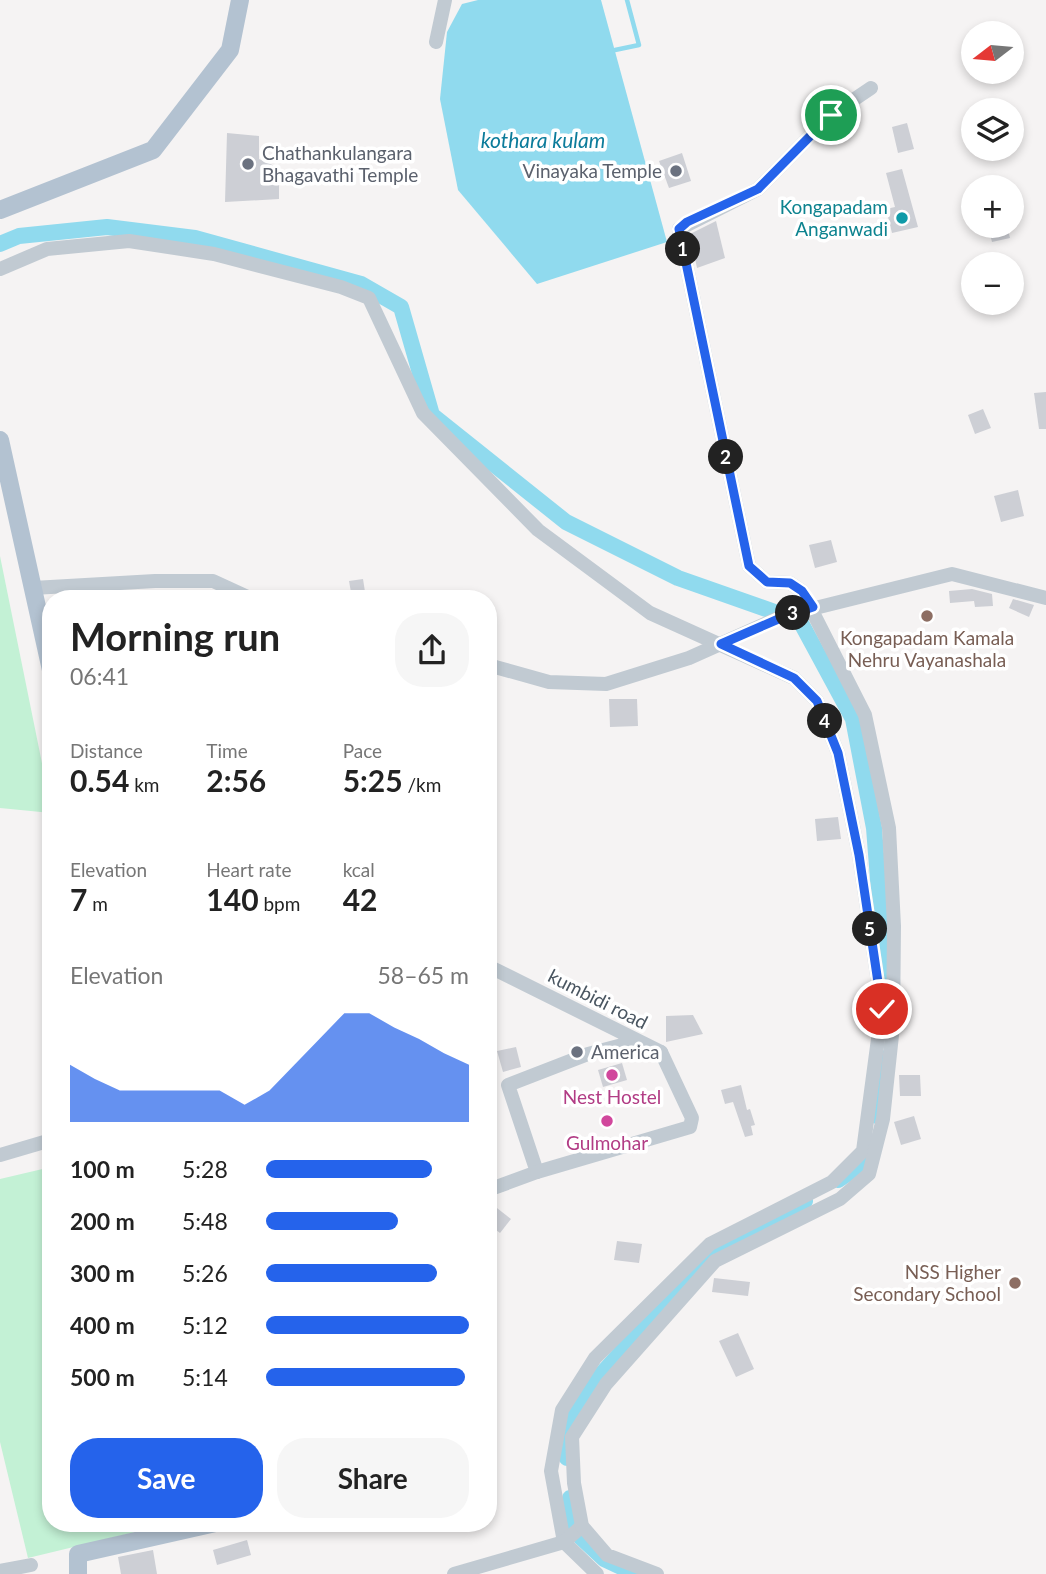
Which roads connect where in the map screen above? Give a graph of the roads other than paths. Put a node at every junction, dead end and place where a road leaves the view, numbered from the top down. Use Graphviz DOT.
graph roads {
  1 [pos="240,0"];
  2 [pos="445,0"];
  3 [pos="436,42"];
  4 [pos="871,88"];
  5 [pos="0,210"];
  6 [pos="0,269"];
  7 [pos="0,440"];
  8 [pos="33,587"];
  9 [pos="233,590"];
  10 [pos="1046,598"];
  11 [pos="812,608"];
  12 [pos="42,628"];
  13 [pos="721,644"];
  14 [pos="497,671"];
  15 [pos="497,970"];
  16 [pos="661,1052"];
  17 [pos="42,1143"];
  18 [pos="0,1155"];
  19 [pos="537,1172"];
  20 [pos="497,1187"];
  21 [pos="582,1527"];
  22 [pos="176,1532"];
  23 [pos="564,1542"];
  24 [pos="31,1565"];
  25 [pos="0,1571"];
  26 [pos="78,1574"];
  27 [pos="454,1574"];
  28 [pos="597,1574"];
  29 [pos="657,1574"];
  1 -- 5 [label="main road"];
  2 -- 3 [label="street"];
  4 -- 11 [label="street"];
  6 -- 13 [label="street"];
  7 -- 8 [label="main road"];
  8 -- 9 [label="street"];
  8 -- 12 [label="main road"];
  10 -- 11 [label="street"];
  11 -- 13 [label="street"];
  11 -- 21 [label="street"];
  13 -- 14 [label="street"];
  13 -- 23 [label="street"];
  15 -- 16 [label="street, kumbidi road"];
  16 -- 19 [label="street"];
  16 -- 19 [label="street, kumbidi road"];
  17 -- 18 [label="street"];
  19 -- 20 [label="street"];
  21 -- 23 [label="street"];
  21 -- 29 [label="street"];
  22 -- 26 [label="main road"];
  23 -- 27 [label="street"];
  23 -- 28 [label="street"];
  24 -- 25 [label="street"];
}
